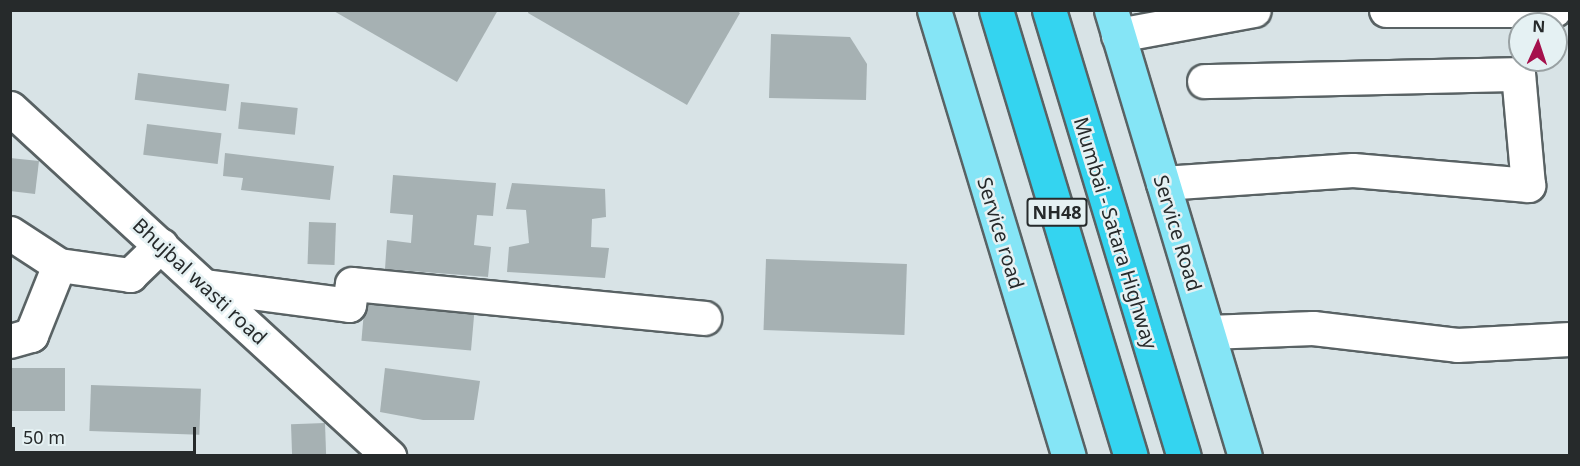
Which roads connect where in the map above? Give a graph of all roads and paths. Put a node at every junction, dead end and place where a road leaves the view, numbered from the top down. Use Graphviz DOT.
graph roads {
  1 [pos="934,10"];
  2 [pos="996,10"];
  3 [pos="1049,10"];
  4 [pos="1140,10"];
  5 [pos="1254,10"];
  6 [pos="1386,10"];
  7 [pos="1554,10"];
  8 [pos="1115,22"];
  9 [pos="1204,81"];
  10 [pos="10,108"];
  11 [pos="1163,183"];
  12 [pos="10,233"];
  13 [pos="161,245"];
  14 [pos="59,265"];
  15 [pos="205,286"];
  16 [pos="704,318"];
  17 [pos="1208,332"];
  18 [pos="1569,339"];
  19 [pos="10,341"];
  20 [pos="1064,452"];
  21 [pos="389,456"];
  22 [pos="1131,456"];
  23 [pos="1184,456"];
  24 [pos="1245,456"];
  1 -- 20 [label="main road, Service road"];
  2 -- 22 [label="highway, NH48"];
  3 -- 23 [label="highway, Mumbai - Satara Highway / NH48"];
  4 -- 8 [label="street"];
  5 -- 8 [label="street"];
  6 -- 7 [label="street"];
  8 -- 11 [label="main road, Service Road"];
  9 -- 11 [label="street"];
  10 -- 13 [label="street, Bhujbal wasti road"];
  11 -- 17 [label="main road, Service Road"];
  12 -- 14 [label="street"];
  13 -- 14 [label="street"];
  13 -- 15 [label="street, Bhujbal wasti road"];
  14 -- 19 [label="street"];
  15 -- 16 [label="street"];
  15 -- 21 [label="street, Bhujbal wasti road"];
  17 -- 18 [label="street"];
  17 -- 24 [label="main road, Service Road"];
}
